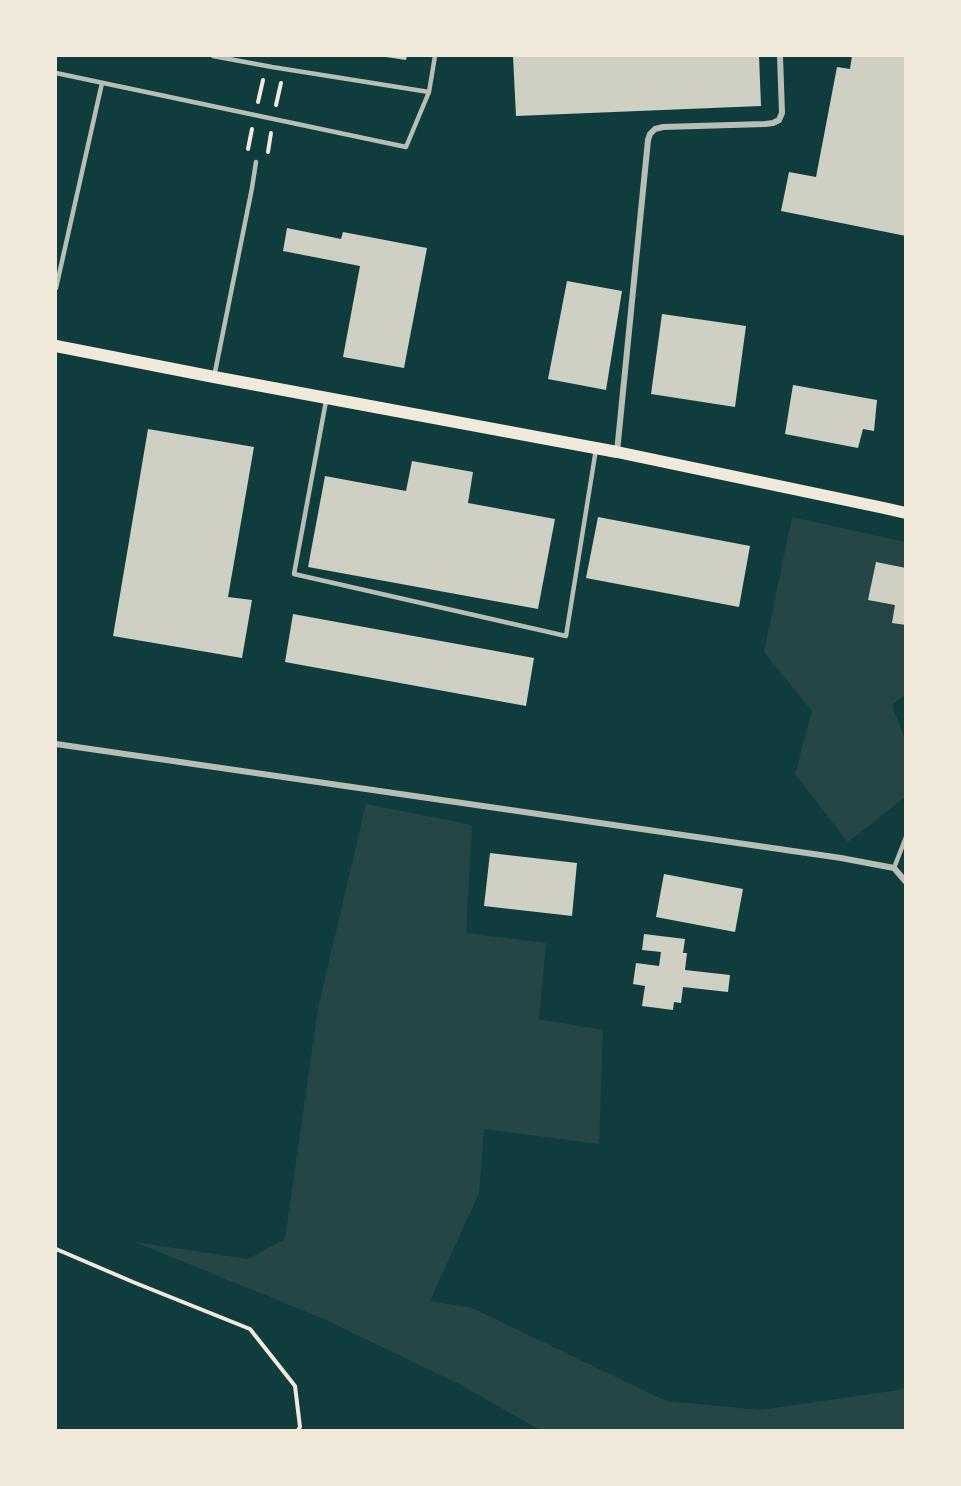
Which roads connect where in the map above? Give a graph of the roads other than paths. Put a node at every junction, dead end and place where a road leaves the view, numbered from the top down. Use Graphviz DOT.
graph roads {
  1 [pos="213,56"];
  2 [pos="435,56"];
  3 [pos="780,56"];
  4 [pos="56,73"];
  5 [pos="102,83"];
  6 [pos="429,93"];
  7 [pos="256,162"];
  8 [pos="56,288"];
  9 [pos="56,346"];
  10 [pos="214,377"];
  11 [pos="326,398"];
  12 [pos="596,449"];
  13 [pos="617,452"];
  14 [pos="906,513"];
  15 [pos="56,744"];
  16 [pos="906,837"];
  17 [pos="894,868"];
  18 [pos="906,882"];
  1 -- 6 [label="lane"];
  2 -- 6 [label="lane"];
  3 -- 13 [label="street"];
  4 -- 5 [label="lane"];
  5 -- 6 [label="lane"];
  5 -- 8 [label="lane"];
  7 -- 10 [label="lane"];
  9 -- 10 [label="main road"];
  10 -- 11 [label="main road"];
  11 -- 12 [label="main road"];
  11 -- 12 [label="lane"];
  12 -- 13 [label="main road"];
  13 -- 14 [label="main road"];
  15 -- 17 [label="street"];
  16 -- 17 [label="lane"];
  17 -- 18 [label="street"];
}
